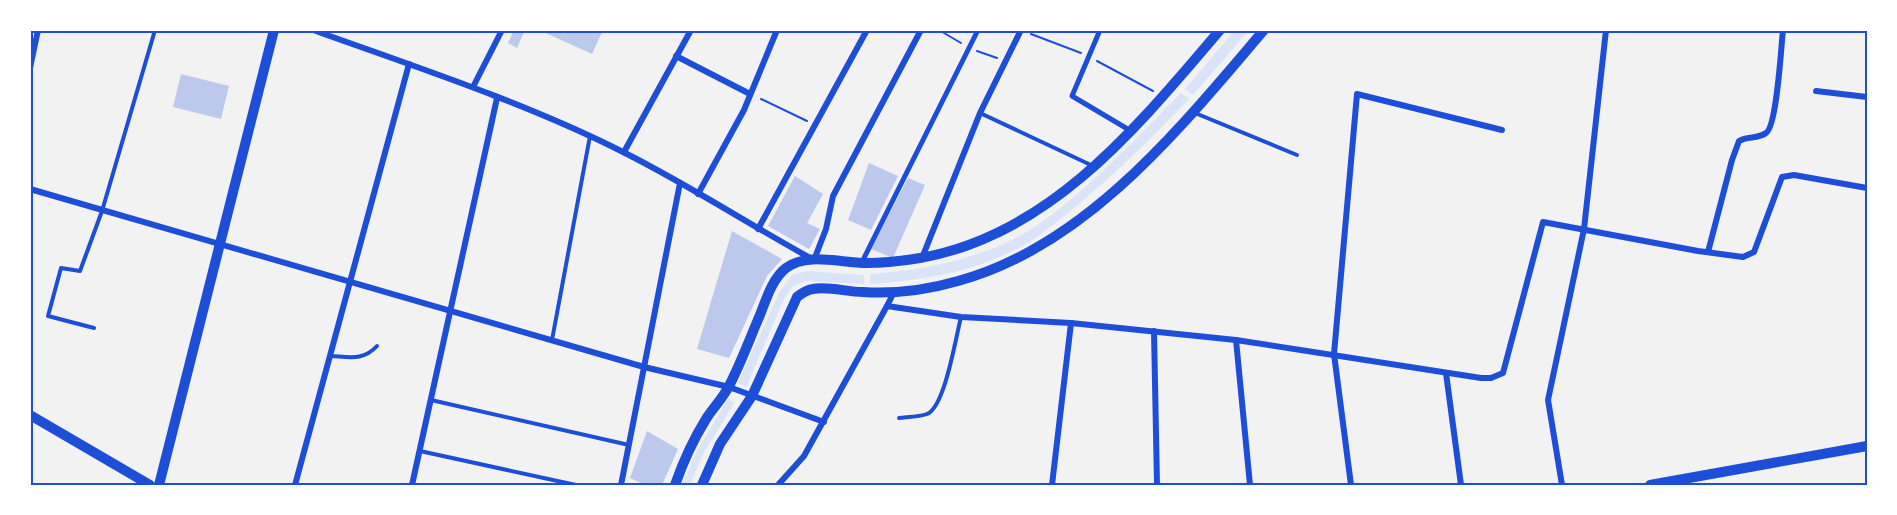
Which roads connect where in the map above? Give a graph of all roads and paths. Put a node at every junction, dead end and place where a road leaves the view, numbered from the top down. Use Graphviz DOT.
graph roads {
  1 [pos="38,30"];
  2 [pos="155,30"];
  3 [pos="274,30"];
  4 [pos="313,30"];
  5 [pos="502,30"];
  6 [pos="691,30"];
  7 [pos="777,30"];
  8 [pos="867,30"];
  9 [pos="921,30"];
  10 [pos="978,30"];
  11 [pos="1021,30"];
  12 [pos="1100,30"];
  13 [pos="1220,30"];
  14 [pos="1264,30"];
  15 [pos="1606,30"];
  16 [pos="1783,30"];
  17 [pos="676,56"];
  18 [pos="409,64"];
  19 [pos="30,68"];
  20 [pos="473,87"];
  21 [pos="1816,91"];
  22 [pos="750,94"];
  23 [pos="1867,97"];
  24 [pos="497,98"];
  25 [pos="1193,112"];
  26 [pos="980,113"];
  27 [pos="815,125"];
  28 [pos="1502,130"];
  29 [pos="1131,131"];
  30 [pos="590,136"];
  31 [pos="624,152"];
  32 [pos="1297,155"];
  33 [pos="1093,167"];
  34 [pos="680,183"];
  35 [pos="1867,188"];
  36 [pos="30,189"];
  37 [pos="698,194"];
  38 [pos="102,211"];
  39 [pos="758,229"];
  40 [pos="1584,229"];
  41 [pos="219,244"];
  42 [pos="1708,252"];
  43 [pos="922,258"];
  44 [pos="814,260"];
  45 [pos="862,263"];
  46 [pos="350,282"];
  47 [pos="895,292"];
  48 [pos="887,306"];
  49 [pos="451,311"];
  50 [pos="961,317"];
  51 [pos="1071,324"];
  52 [pos="94,328"];
  53 [pos="1154,331"];
  54 [pos="552,340"];
  55 [pos="1236,340"];
  56 [pos="378,346"];
  57 [pos="1334,354"];
  58 [pos="330,356"];
  59 [pos="644,368"];
  60 [pos="1446,373"];
  61 [pos="729,387"];
  62 [pos="752,396"];
  63 [pos="431,400"];
  64 [pos="30,415"];
  65 [pos="899,418"];
  66 [pos="824,422"];
  67 [pos="629,445"];
  68 [pos="1867,446"];
  69 [pos="420,451"];
  70 [pos="150,485"];
  71 [pos="159,485"];
  72 [pos="295,485"];
  73 [pos="412,485"];
  74 [pos="576,485"];
  75 [pos="621,485"];
  76 [pos="675,485"];
  77 [pos="702,485"];
  78 [pos="778,485"];
  79 [pos="1052,485"];
  80 [pos="1156,485"];
  81 [pos="1250,485"];
  82 [pos="1351,485"];
  83 [pos="1461,485"];
  84 [pos="1562,485"];
  85 [pos="1650,485"];
  1 -- 19 [label="street"];
  2 -- 38 [label="lane"];
  3 -- 41 [label="main road"];
  4 -- 18 [label="street"];
  5 -- 20 [label="street"];
  6 -- 17 [label="street"];
  7 -- 22 [label="street"];
  8 -- 27 [label="street"];
  9 -- 44 [label="street"];
  10 -- 45 [label="street"];
  11 -- 26 [label="street"];
  12 -- 29 [label="street"];
  13 -- 29 [label="main road"];
  14 -- 25 [label="main road"];
  15 -- 40 [label="street"];
  16 -- 42 [label="street"];
  17 -- 22 [label="street"];
  17 -- 31 [label="street"];
  18 -- 20 [label="street"];
  18 -- 46 [label="street"];
  20 -- 24 [label="street"];
  21 -- 23 [label="street"];
  22 -- 27 [label="path"];
  22 -- 37 [label="street"];
  24 -- 30 [label="street"];
  24 -- 49 [label="street"];
  25 -- 32 [label="lane"];
  25 -- 47 [label="main road"];
  26 -- 33 [label="lane"];
  26 -- 43 [label="street"];
  27 -- 39 [label="street"];
  28 -- 57 [label="street"];
  29 -- 33 [label="main road"];
  30 -- 31 [label="street"];
  30 -- 54 [label="lane"];
  31 -- 34 [label="street"];
  33 -- 43 [label="main road"];
  34 -- 37 [label="street"];
  34 -- 59 [label="street"];
  35 -- 42 [label="street"];
  36 -- 38 [label="street"];
  37 -- 39 [label="street"];
  38 -- 41 [label="street"];
  38 -- 52 [label="lane"];
  39 -- 44 [label="street"];
  40 -- 42 [label="street"];
  40 -- 60 [label="street"];
  40 -- 84 [label="street"];
  41 -- 46 [label="street"];
  41 -- 71 [label="main road"];
  43 -- 45 [label="main road"];
  44 -- 45 [label="main road"];
  44 -- 61 [label="main road"];
  46 -- 49 [label="street"];
  46 -- 58 [label="street"];
  47 -- 48 [label="street"];
  47 -- 62 [label="main road"];
  48 -- 50 [label="street"];
  48 -- 66 [label="street"];
  49 -- 54 [label="street"];
  49 -- 63 [label="street"];
  50 -- 51 [label="street"];
  50 -- 65 [label="lane"];
  51 -- 53 [label="street"];
  51 -- 79 [label="street"];
  53 -- 55 [label="street"];
  53 -- 80 [label="street"];
  54 -- 59 [label="street"];
  55 -- 57 [label="street"];
  55 -- 81 [label="street"];
  56 -- 58 [label="lane"];
  57 -- 60 [label="street"];
  57 -- 82 [label="street"];
  58 -- 72 [label="street"];
  59 -- 61 [label="street"];
  59 -- 67 [label="street"];
  60 -- 83 [label="street"];
  61 -- 62 [label="street"];
  61 -- 76 [label="main road"];
  62 -- 66 [label="street"];
  62 -- 77 [label="main road"];
  63 -- 67 [label="lane"];
  63 -- 69 [label="street"];
  64 -- 70 [label="main road"];
  66 -- 78 [label="street"];
  67 -- 75 [label="street"];
  68 -- 85 [label="main road"];
  69 -- 73 [label="street"];
  69 -- 74 [label="lane"];
}
